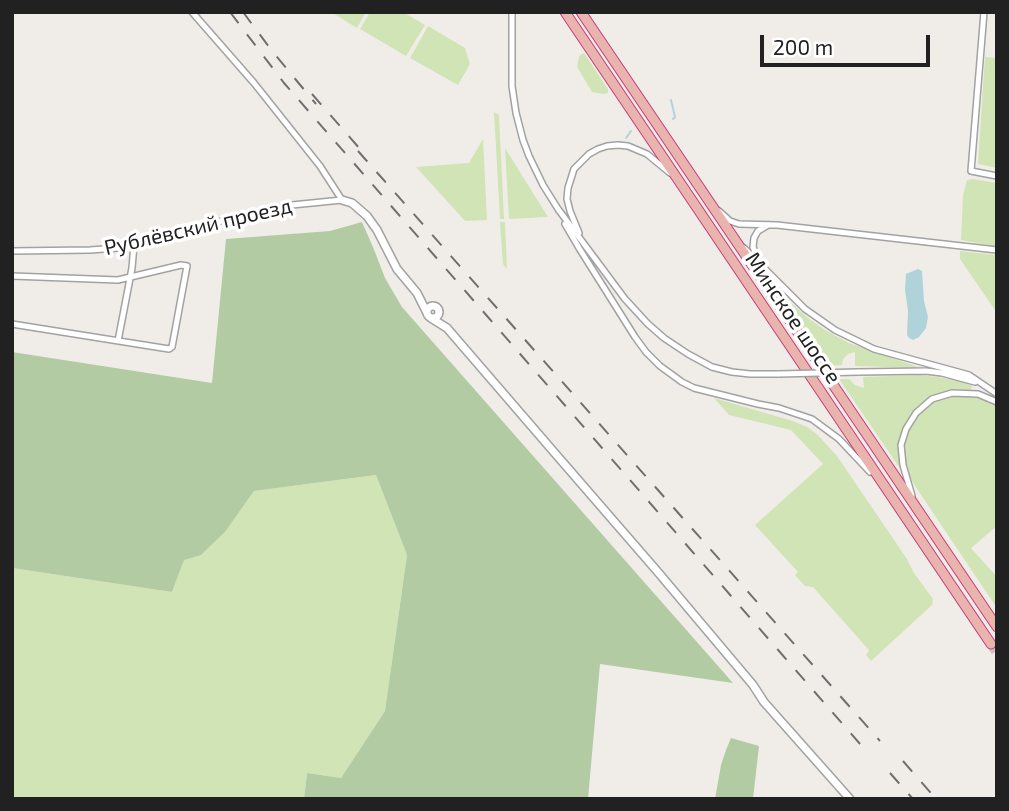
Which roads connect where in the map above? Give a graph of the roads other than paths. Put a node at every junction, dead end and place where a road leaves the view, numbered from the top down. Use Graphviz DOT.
graph roads {
  1 [pos="192,12"];
  2 [pos="512,12"];
  3 [pos="565,12"];
  4 [pos="581,12"];
  5 [pos="984,12"];
  6 [pos="997,176"];
  7 [pos="679,181"];
  8 [pos="342,200"];
  9 [pos="710,203"];
  10 [pos="558,209"];
  11 [pos="768,225"];
  12 [pos="732,236"];
  13 [pos="583,242"];
  14 [pos="134,245"];
  15 [pos="12,250"];
  16 [pos="997,250"];
  17 [pos="762,264"];
  18 [pos="12,276"];
  19 [pos="130,277"];
  20 [pos="417,293"];
  21 [pos="437,308"];
  22 [pos="429,315"];
  23 [pos="12,324"];
  24 [pos="447,328"];
  25 [pos="118,341"];
  26 [pos="982,384"];
  27 [pos="997,394"];
  28 [pos="997,402"];
  29 [pos="889,493"];
  30 [pos="917,509"];
  31 [pos="997,627"];
  32 [pos="990,645"];
  33 [pos="849,799"];
  1 -- 8 [label="street"];
  2 -- 10 [label="street"];
  3 -- 7 [label="highway, Минское шоссе"];
  4 -- 9 [label="highway, Минское шоссе"];
  5 -- 6 [label="street"];
  7 -- 13 [label="street"];
  7 -- 29 [label="highway, Минское шоссе"];
  8 -- 14 [label="street, Рублёвский проезд"];
  8 -- 20 [label="street"];
  9 -- 11 [label="street"];
  9 -- 12 [label="highway, Минское шоссе"];
  10 -- 13 [label="street"];
  10 -- 29 [label="street"];
  11 -- 16 [label="street"];
  11 -- 17 [label="street"];
  12 -- 17 [label="street"];
  12 -- 30 [label="highway, Минское шоссе"];
  13 -- 26 [label="street, bridge"];
  14 -- 15 [label="street, Рублёвский проезд"];
  14 -- 19 [label="street"];
  17 -- 26 [label="street"];
  18 -- 19 [label="street"];
  19 -- 25 [label="street"];
  19 -- 25 [label="street"];
  20 -- 21 [label="street"];
  20 -- 22 [label="street"];
  21 -- 22 [label="street"];
  21 -- 24 [label="street"];
  22 -- 24 [label="street"];
  23 -- 25 [label="street"];
  24 -- 33 [label="street"];
  26 -- 27 [label="street"];
  28 -- 30 [label="street"];
  29 -- 32 [label="highway, Минское шоссе"];
  30 -- 31 [label="highway, Минское шоссе"];
}
